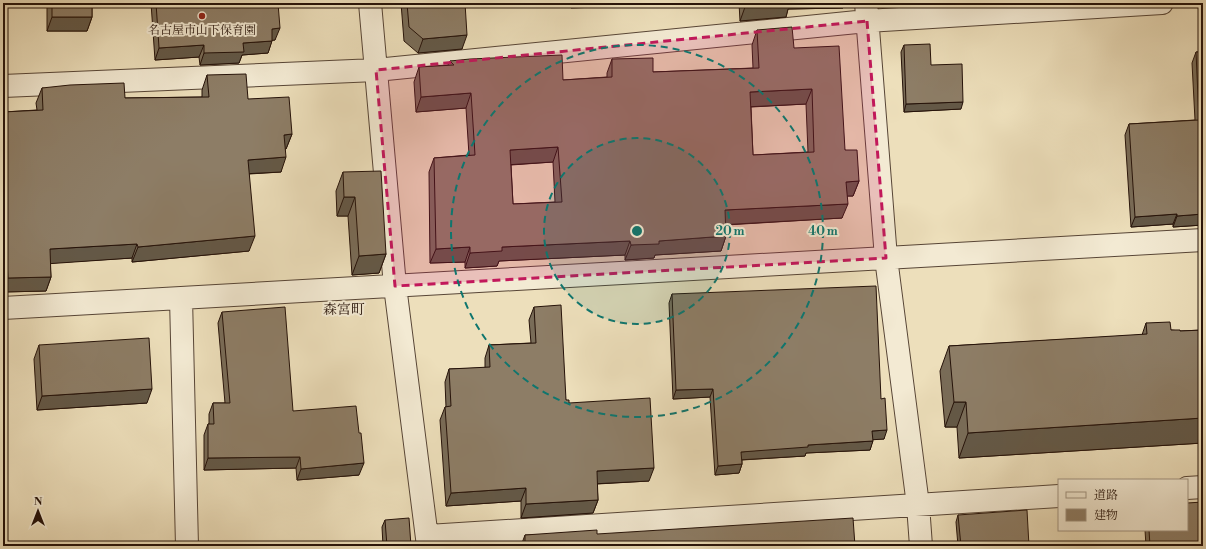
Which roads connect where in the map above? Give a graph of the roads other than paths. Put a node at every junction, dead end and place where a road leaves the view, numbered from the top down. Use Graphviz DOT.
graph roads {
  1 [pos="370,3"];
  2 [pos="1162,3"];
  3 [pos="867,12"];
  4 [pos="376,70"];
  5 [pos="3,86"];
  6 [pos="1203,240"];
  7 [pos="886,258"];
  8 [pos="395,286"];
  9 [pos="181,298"];
  10 [pos="3,308"];
  11 [pos="1203,487"];
  12 [pos="1188,488"];
  13 [pos="1058,496"];
  14 [pos="918,505"];
  15 [pos="428,541"];
  16 [pos="187,546"];
  17 [pos="921,546"];
  1 -- 4 [label="street"];
  2 -- 3 [label="street"];
  3 -- 4 [label="street"];
  3 -- 7 [label="street"];
  4 -- 5 [label="street"];
  4 -- 8 [label="street"];
  6 -- 7 [label="street"];
  7 -- 8 [label="street"];
  7 -- 14 [label="street"];
  8 -- 9 [label="street"];
  8 -- 15 [label="street"];
  9 -- 10 [label="street"];
  9 -- 16 [label="street"];
  11 -- 12 [label="street"];
  13 -- 14 [label="street"];
  14 -- 15 [label="street"];
  14 -- 17 [label="street"];
}
